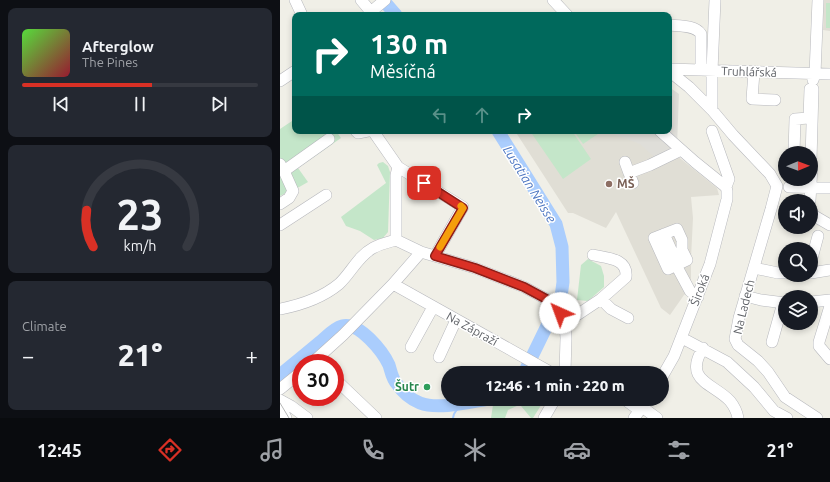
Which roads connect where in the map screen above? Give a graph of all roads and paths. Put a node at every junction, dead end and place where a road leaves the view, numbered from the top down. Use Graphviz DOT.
graph roads {
  1 [pos="296,0"];
  2 [pos="361,0"];
  3 [pos="553,0"];
  4 [pos="715,0"];
  5 [pos="818,0"];
  6 [pos="375,8"];
  7 [pos="301,12"];
  8 [pos="564,12"];
  9 [pos="672,25"];
  10 [pos="672,70"];
  11 [pos="706,70"];
  12 [pos="754,72"];
  13 [pos="292,73"];
  14 [pos="672,73"];
  15 [pos="815,74"];
  16 [pos="830,74"];
  17 [pos="280,81"];
  18 [pos="813,89"];
  19 [pos="775,100"];
  20 [pos="712,110"];
  21 [pos="712,131"];
  22 [pos="375,134"];
  23 [pos="663,134"];
  24 [pos="329,139"];
  25 [pos="794,146"];
  26 [pos="811,146"];
  27 [pos="681,150"];
  28 [pos="282,167"];
  29 [pos="398,167"];
  30 [pos="629,173"];
  31 [pos="726,187"];
  32 [pos="788,187"];
  33 [pos="811,187"];
  34 [pos="830,188"];
  35 [pos="810,194"];
  36 [pos="326,195"];
  37 [pos="280,204"];
  38 [pos="818,218"];
  39 [pos="283,223"];
  40 [pos="830,225"];
  41 [pos="664,234"];
  42 [pos="818,236"];
  43 [pos="396,240"];
  44 [pos="816,242"];
  45 [pos="421,252"];
  46 [pos="593,255"];
  47 [pos="435,256"];
  48 [pos="754,268"];
  49 [pos="830,270"];
  50 [pos="818,271"];
  51 [pos="778,273"];
  52 [pos="393,284"];
  53 [pos="745,296"];
  54 [pos="698,297"];
  55 [pos="601,298"];
  56 [pos="830,300"];
  57 [pos="818,301"];
  58 [pos="778,302"];
  59 [pos="830,306"];
  60 [pos="433,307"];
  61 [pos="280,309"];
  62 [pos="628,318"];
  63 [pos="456,320"];
  64 [pos="778,322"];
  65 [pos="565,323"];
  66 [pos="682,338"];
  67 [pos="772,342"];
  68 [pos="411,347"];
  69 [pos="703,348"];
  70 [pos="323,354"];
  71 [pos="439,357"];
  72 [pos="830,359"];
  73 [pos="540,366"];
  74 [pos="564,366"];
  75 [pos="668,366"];
  76 [pos="292,379"];
  77 [pos="344,388"];
  78 [pos="280,389"];
  79 [pos="280,400"];
  80 [pos="280,405"];
  81 [pos="551,406"];
  82 [pos="641,409"];
  83 [pos="773,415"];
  84 [pos="286,418"];
  85 [pos="307,418"];
  86 [pos="376,418"];
  87 [pos="544,418"];
  88 [pos="657,418"];
  89 [pos="738,418"];
  90 [pos="787,418"];
  91 [pos="817,418"];
  1 -- 7 [label="street"];
  2 -- 6 [label="street"];
  3 -- 8 [label="street"];
  4 -- 11 [label="street"];
  5 -- 15 [label="street"];
  9 -- 11 [label="street"];
  10 -- 11 [label="street, Truhlářská"];
  11 -- 12 [label="street, Truhlářská"];
  11 -- 20 [label="street"];
  12 -- 15 [label="street, Truhlářská"];
  12 -- 19 [label="street"];
  13 -- 17 [label="street"];
  14 -- 20 [label="street"];
  15 -- 16 [label="street, Truhlářská"];
  15 -- 18 [label="street"];
  18 -- 25 [label="street"];
  18 -- 26 [label="street"];
  20 -- 48 [label="street, Na Ladech"];
  21 -- 31 [label="street, Široká"];
  22 -- 29 [label="street"];
  23 -- 27 [label="street"];
  24 -- 28 [label="street"];
  27 -- 30 [label="street"];
  27 -- 31 [label="street"];
  28 -- 37 [label="street"];
  29 -- 43 [label="street"];
  29 -- 47 [label="street"];
  31 -- 54 [label="street, Široká"];
  32 -- 33 [label="street"];
  33 -- 34 [label="street"];
  33 -- 35 [label="street"];
  36 -- 39 [label="street"];
  38 -- 40 [label="street"];
  41 -- 54 [label="street"];
  42 -- 44 [label="street"];
  43 -- 45 [label="street"];
  43 -- 61 [label="street"];
  45 -- 47 [label="street"];
  45 -- 52 [label="street"];
  46 -- 55 [label="street"];
  47 -- 65 [label="street"];
  48 -- 51 [label="street"];
  48 -- 53 [label="street, Na Ladech"];
  49 -- 50 [label="street"];
  52 -- 60 [label="street, Na Zápraží"];
  52 -- 70 [label="street"];
  53 -- 58 [label="street"];
  53 -- 91 [label="street, Na Ladech"];
  54 -- 66 [label="street, Široká"];
  55 -- 62 [label="street"];
  55 -- 65 [label="street"];
  56 -- 57 [label="street"];
  59 -- 72 [label="street"];
  60 -- 63 [label="street, Na Zápraží"];
  60 -- 68 [label="street"];
  63 -- 71 [label="street"];
  63 -- 73 [label="street, Na Zápraží"];
  64 -- 67 [label="street"];
  65 -- 74 [label="street"];
  66 -- 69 [label="street"];
  66 -- 75 [label="street, Široká"];
  69 -- 83 [label="street"];
  69 -- 89 [label="street"];
  76 -- 78 [label="street"];
  77 -- 86 [label="street"];
  79 -- 85 [label="street"];
  80 -- 84 [label="street"];
  81 -- 87 [label="street"];
  82 -- 88 [label="street"];
  83 -- 90 [label="street"];
}
